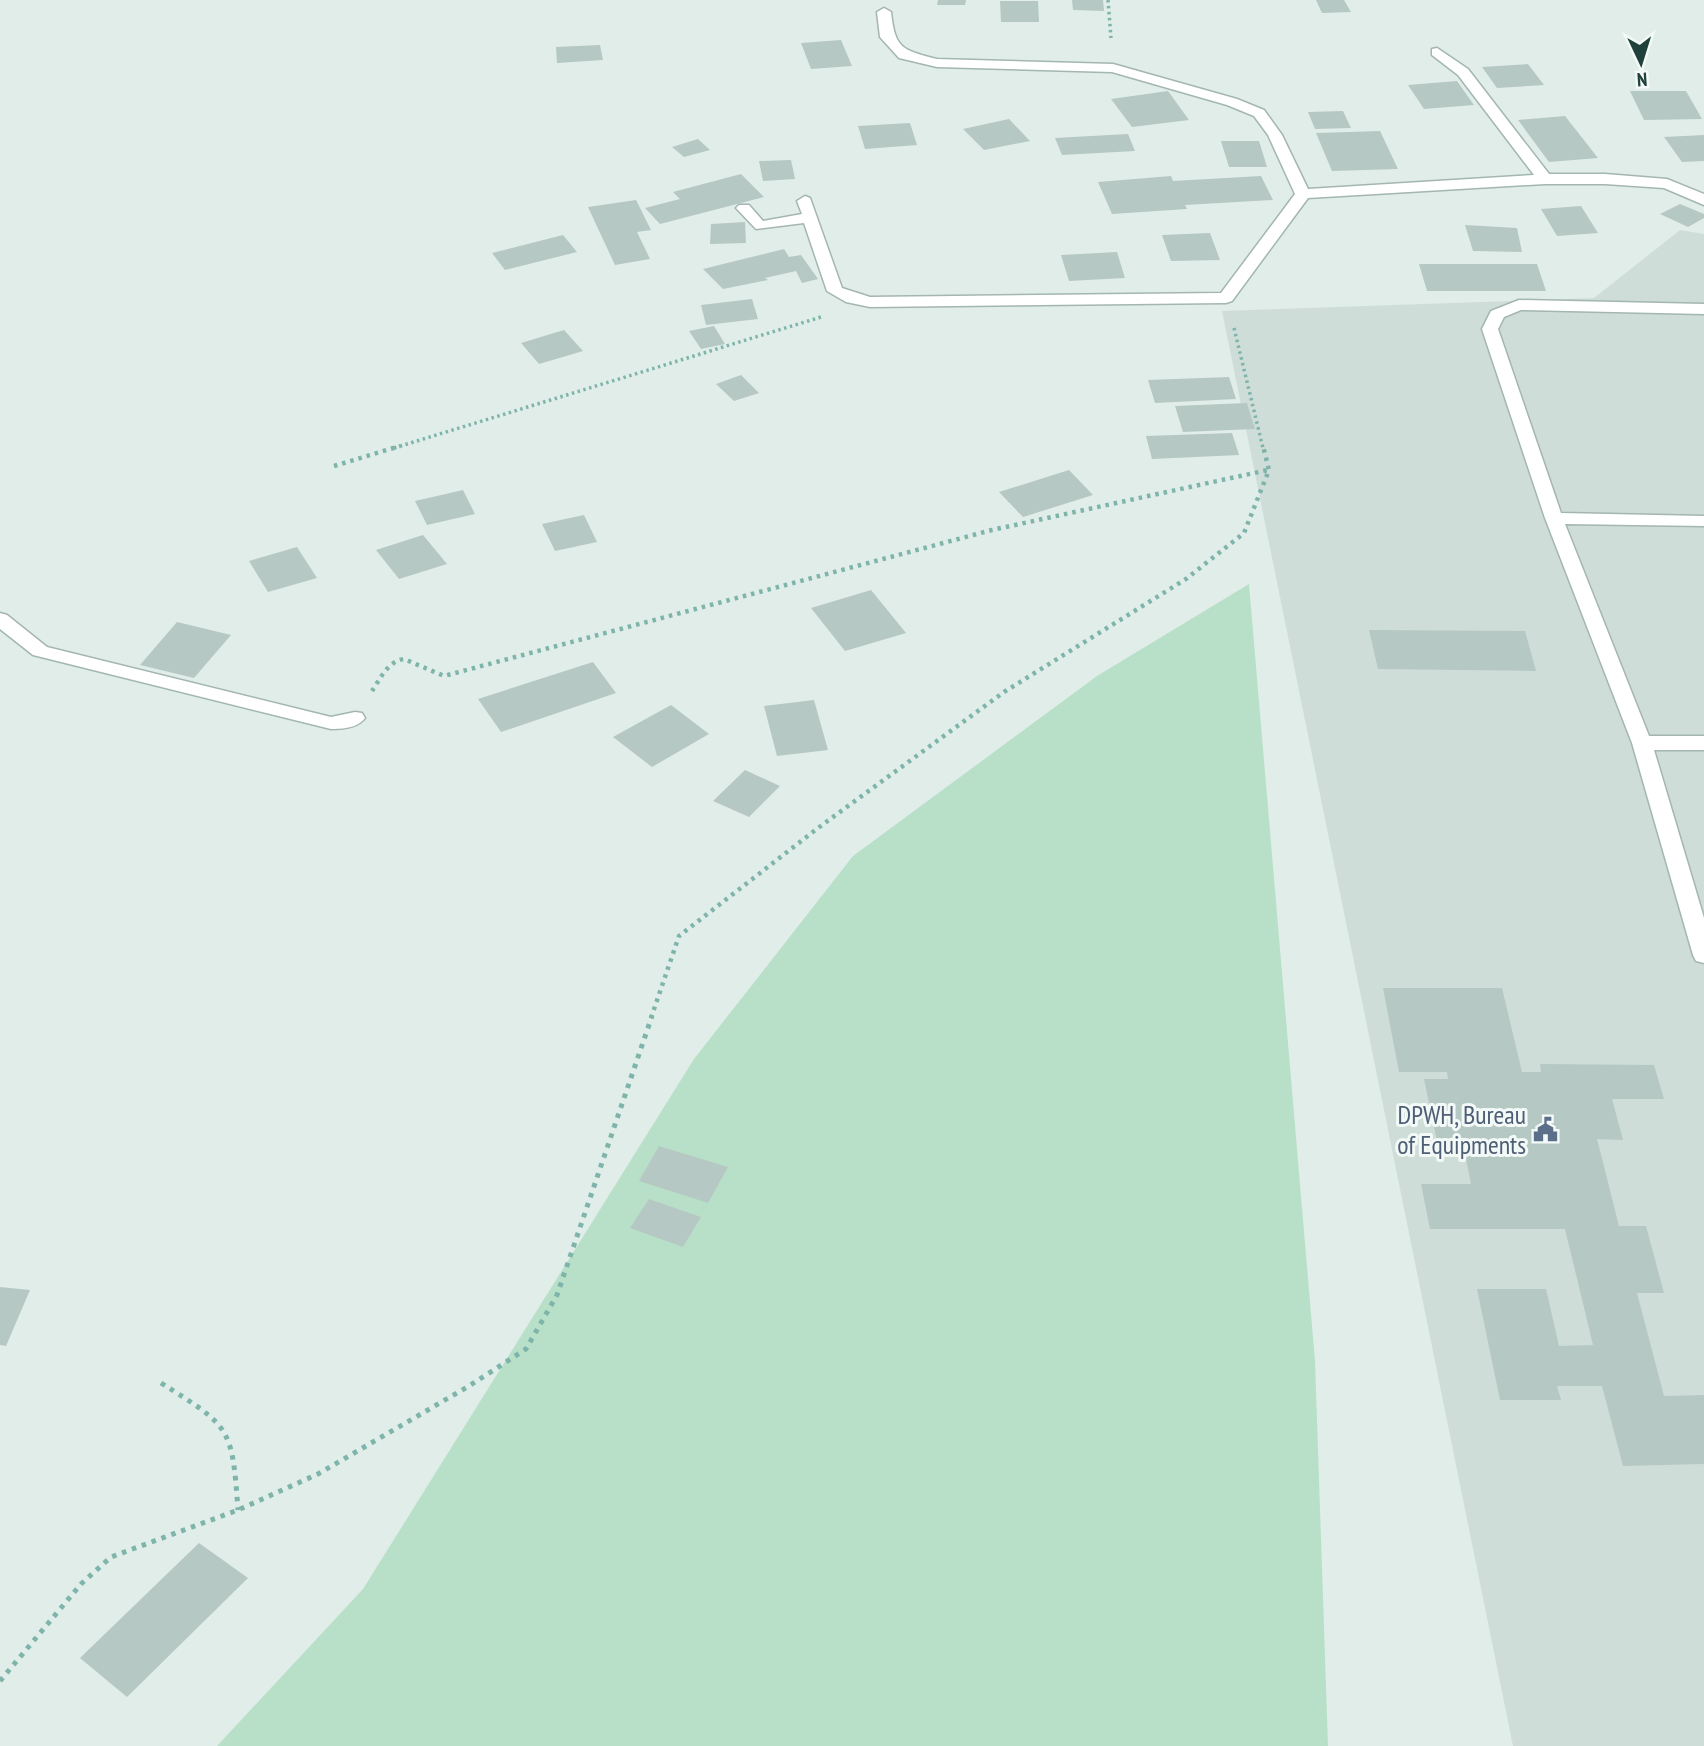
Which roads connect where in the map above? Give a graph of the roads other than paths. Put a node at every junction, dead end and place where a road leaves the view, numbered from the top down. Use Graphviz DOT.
graph roads {
  1 [pos="884,12"];
  2 [pos="1437,52"];
  3 [pos="1545,179"];
  4 [pos="1303,194"];
  5 [pos="1704,200"];
  6 [pos="744,208"];
  7 [pos="1704,309"];
  8 [pos="1553,518"];
  9 [pos="1704,520"];
  10 [pos="0,619"];
  11 [pos="355,718"];
  12 [pos="1642,743"];
  13 [pos="1704,743"];
  14 [pos="1704,955"];
  1 -- 4 [label="street"];
  2 -- 3 [label="street"];
  3 -- 4 [label="street"];
  3 -- 5 [label="street"];
  4 -- 6 [label="street"];
  7 -- 8 [label="street"];
  8 -- 9 [label="street"];
  8 -- 12 [label="street"];
  10 -- 11 [label="street"];
  12 -- 13 [label="street"];
  12 -- 14 [label="street"];
}
